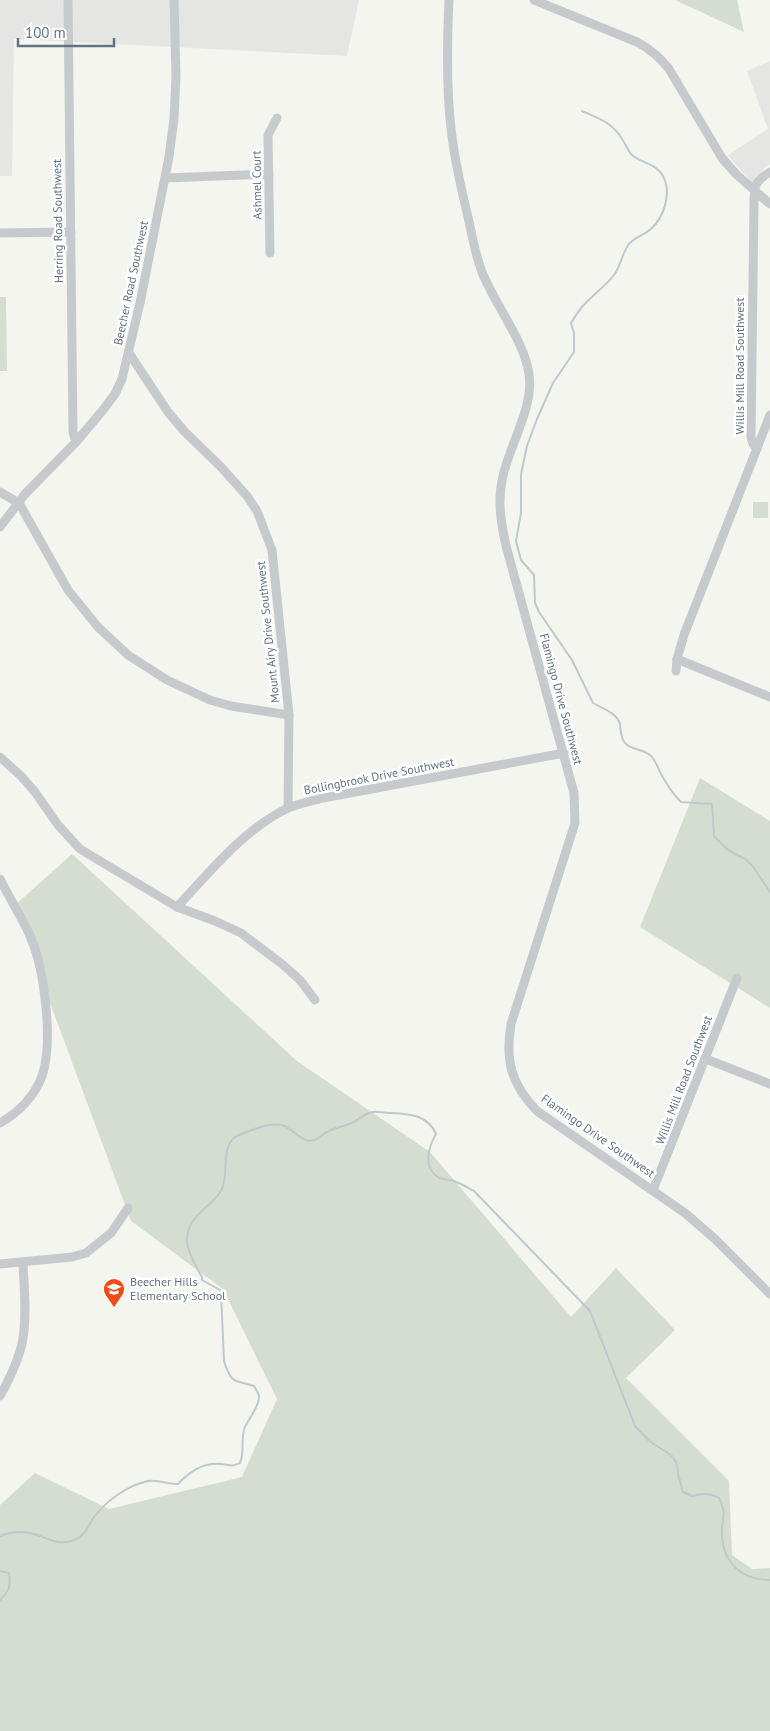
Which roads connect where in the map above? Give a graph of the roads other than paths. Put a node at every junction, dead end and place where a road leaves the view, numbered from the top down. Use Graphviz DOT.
graph roads {
  1 [pos="68,0"];
  2 [pos="174,0"];
  3 [pos="449,0"];
  4 [pos="534,0"];
  5 [pos="277,118"];
  6 [pos="770,172"];
  7 [pos="269,174"];
  8 [pos="165,178"];
  9 [pos="754,191"];
  10 [pos="770,204"];
  11 [pos="71,232"];
  12 [pos="0,233"];
  13 [pos="270,253"];
  14 [pos="129,353"];
  15 [pos="770,415"];
  16 [pos="76,442"];
  17 [pos="757,449"];
  18 [pos="0,492"];
  19 [pos="19,503"];
  20 [pos="0,527"];
  21 [pos="677,659"];
  22 [pos="676,671"];
  23 [pos="770,697"];
  24 [pos="289,715"];
  25 [pos="564,753"];
  26 [pos="0,757"];
  27 [pos="288,808"];
  28 [pos="0,879"];
  29 [pos="177,907"];
  30 [pos="737,978"];
  31 [pos="315,1000"];
  32 [pos="706,1059"];
  33 [pos="770,1084"];
  34 [pos="0,1124"];
  35 [pos="653,1190"];
  36 [pos="128,1208"];
  37 [pos="23,1263"];
  38 [pos="0,1264"];
  39 [pos="770,1294"];
  40 [pos="0,1395"];
  1 -- 11 [label="street, Herring Road Southwest"];
  2 -- 8 [label="street, Beecher Road Southwest"];
  3 -- 25 [label="street, Flamingo Drive Southwest"];
  4 -- 9 [label="street"];
  5 -- 7 [label="street, Ashmel Court"];
  6 -- 9 [label="street"];
  7 -- 8 [label="street"];
  7 -- 13 [label="street, Ashmel Court"];
  8 -- 14 [label="street, Beecher Road Southwest"];
  9 -- 10 [label="street"];
  9 -- 17 [label="street, Willis Mill Road Southwest"];
  11 -- 12 [label="street"];
  11 -- 16 [label="street, Herring Road Southwest"];
  14 -- 16 [label="street, Beecher Road Southwest"];
  14 -- 24 [label="street, Mount Airy Drive Southwest"];
  15 -- 17 [label="street"];
  16 -- 19 [label="street, Beecher Road Southwest"];
  17 -- 21 [label="street, Willis Mill Road Southwest"];
  18 -- 19 [label="street"];
  19 -- 20 [label="street, Beecher Road Southwest"];
  19 -- 24 [label="street"];
  21 -- 22 [label="street, Willis Mill Road Southwest"];
  21 -- 23 [label="street"];
  24 -- 27 [label="street, Mount Airy Drive Southwest"];
  25 -- 27 [label="street, Bollingbrook Drive Southwest"];
  25 -- 35 [label="street, Flamingo Drive Southwest"];
  26 -- 29 [label="street"];
  27 -- 29 [label="street, Bollingbrook Drive Southwest"];
  28 -- 34 [label="street"];
  29 -- 31 [label="street"];
  30 -- 32 [label="street, Willis Mill Road Southwest"];
  32 -- 33 [label="street"];
  32 -- 35 [label="street, Willis Mill Road Southwest"];
  35 -- 39 [label="street, Flamingo Drive Southwest"];
  36 -- 37 [label="street"];
  37 -- 38 [label="street"];
  37 -- 40 [label="street"];
}
